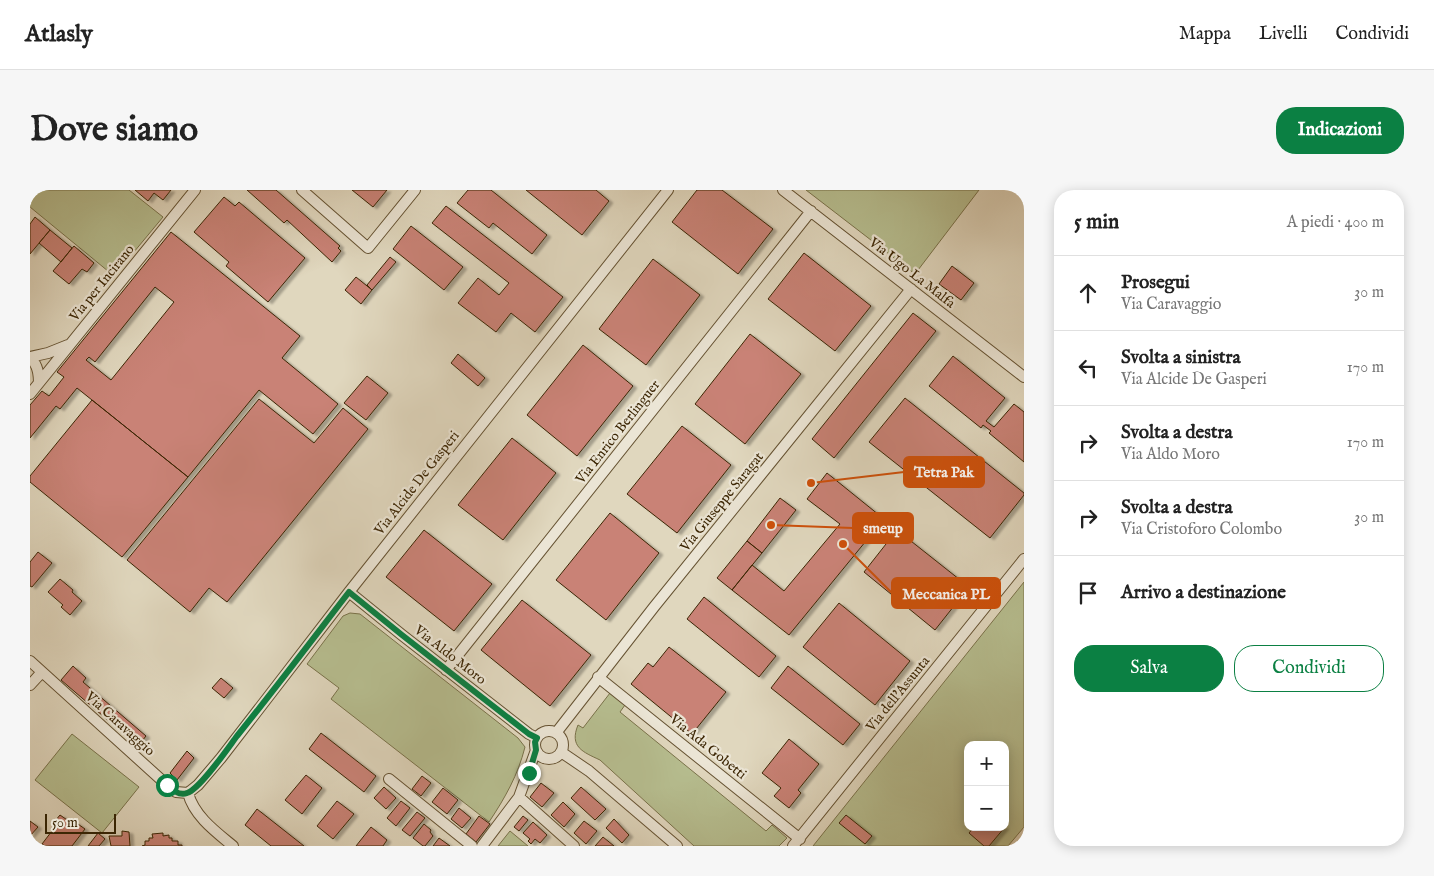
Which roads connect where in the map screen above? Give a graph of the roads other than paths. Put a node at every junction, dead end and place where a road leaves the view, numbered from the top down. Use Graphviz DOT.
graph roads {
  1 [pos="195,190"];
  2 [pos="302,190"];
  3 [pos="415,190"];
  4 [pos="668,190"];
  5 [pos="784,190"];
  6 [pos="811,211"];
  7 [pos="911,289"];
  8 [pos="69,345"];
  9 [pos="30,358"];
  10 [pos="1024,377"];
  11 [pos="39,383"];
  12 [pos="30,394"];
  13 [pos="1024,559"];
  14 [pos="349,592"];
  15 [pos="30,661"];
  16 [pos="446,670"];
  17 [pos="42,672"];
  18 [pos="598,677"];
  19 [pos="30,685"];
  20 [pos="556,733"];
  21 [pos="537,738"];
  22 [pos="536,750"];
  23 [pos="561,752"];
  24 [pos="545,758"];
  25 [pos="529,773"];
  26 [pos="389,779"];
  27 [pos="188,793"];
  28 [pos="519,797"];
  29 [pos="796,842"];
  30 [pos="233,846"];
  31 [pos="472,846"];
  32 [pos="482,846"];
  33 [pos="574,846"];
  34 [pos="677,846"];
  1 -- 8 [label="street, Via per Incirano"];
  2 -- 3 [label="street"];
  4 -- 14 [label="street, Via Alcide De Gasperi"];
  5 -- 6 [label="street, Via Ugo La Malfa"];
  6 -- 7 [label="street, Via Ugo La Malfa"];
  6 -- 16 [label="street, Via Enrico Berlinguer"];
  7 -- 10 [label="street, Via Ugo La Malfa"];
  7 -- 18 [label="street, Via Giuseppe Saragat"];
  8 -- 9 [label="street"];
  8 -- 11 [label="street, Via per Incirano"];
  9 -- 11 [label="street"];
  11 -- 12 [label="street, Via per Incirano"];
  13 -- 29 [label="street, Via dell'Assunta"];
  14 -- 16 [label="street, Via Aldo Moro"];
  14 -- 27 [label="street, Via Alcide De Gasperi"];
  15 -- 17 [label="street, Via Caravaggio"];
  16 -- 21 [label="street, Via Aldo Moro"];
  17 -- 19 [label="street"];
  17 -- 27 [label="street, Via Caravaggio"];
  18 -- 20 [label="street, Via Giuseppe Saragat"];
  18 -- 29 [label="street, Via Ada Gobetti"];
  20 -- 21 [label="street"];
  20 -- 23 [label="street"];
  21 -- 22 [label="street"];
  22 -- 24 [label="street"];
  22 -- 25 [label="street"];
  23 -- 24 [label="street"];
  23 -- 34 [label="street"];
  24 -- 25 [label="street"];
  25 -- 28 [label="street"];
  26 -- 31 [label="street"];
  27 -- 30 [label="street"];
  28 -- 32 [label="street"];
  28 -- 33 [label="street"];
}
